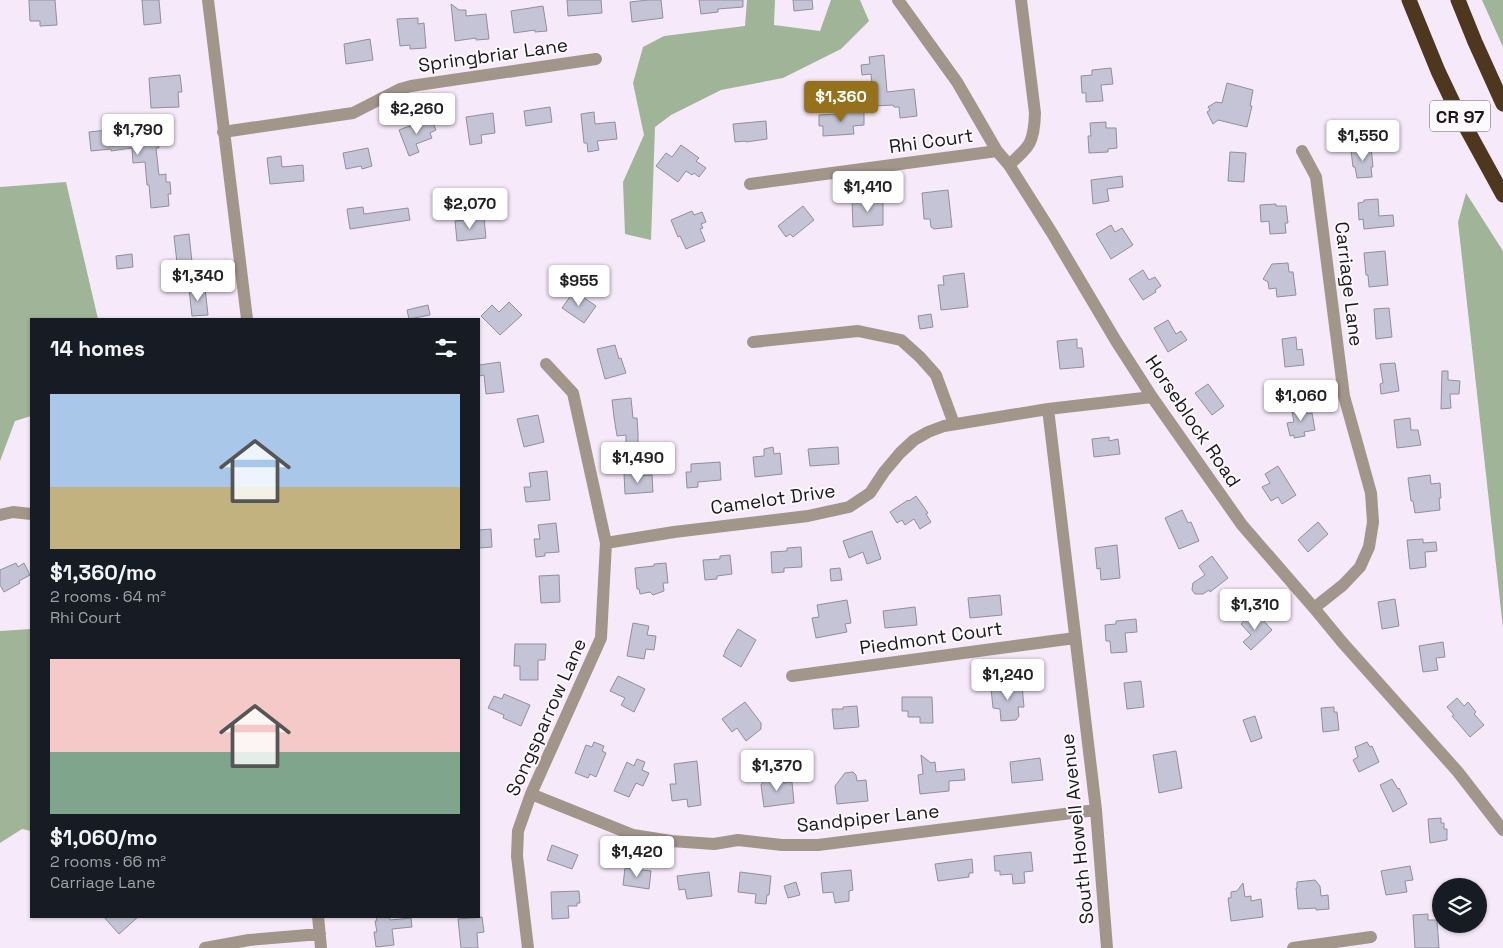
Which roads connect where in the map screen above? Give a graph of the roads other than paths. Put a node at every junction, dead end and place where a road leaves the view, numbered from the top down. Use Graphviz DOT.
graph roads {
  1 [pos="208,0"];
  2 [pos="898,0"];
  3 [pos="1021,0"];
  4 [pos="1409,0"];
  5 [pos="1458,0"];
  6 [pos="596,59"];
  7 [pos="1503,104"];
  8 [pos="223,132"];
  9 [pos="997,150"];
  10 [pos="1302,151"];
  11 [pos="1009,165"];
  12 [pos="750,184"];
  13 [pos="1503,195"];
  14 [pos="247,318"];
  15 [pos="753,342"];
  16 [pos="546,364"];
  17 [pos="1152,397"];
  18 [pos="1048,409"];
  19 [pos="954,424"];
  20 [pos="30,514"];
  21 [pos="0,515"];
  22 [pos="606,543"];
  23 [pos="1314,608"];
  24 [pos="1076,638"];
  25 [pos="792,676"];
  26 [pos="531,794"];
  27 [pos="1096,810"];
  28 [pos="1503,830"];
  29 [pos="318,918"];
  30 [pos="320,934"];
  31 [pos="1371,937"];
  32 [pos="205,948"];
  33 [pos="321,948"];
  34 [pos="528,948"];
  35 [pos="1107,948"];
  36 [pos="1293,948"];
  1 -- 8 [label="street"];
  2 -- 9 [label="street, Horseblock Road"];
  3 -- 11 [label="street"];
  4 -- 13 [label="highway, CR 97"];
  5 -- 7 [label="highway, CR 97"];
  6 -- 8 [label="street, Springbriar Lane"];
  8 -- 14 [label="street"];
  9 -- 11 [label="street, Horseblock Road"];
  9 -- 12 [label="street, Rhi Court"];
  10 -- 23 [label="street, Carriage Lane"];
  11 -- 17 [label="street, Horseblock Road"];
  15 -- 19 [label="street"];
  16 -- 22 [label="street, Songsparrow Lane"];
  17 -- 18 [label="street, Camelot Drive"];
  17 -- 23 [label="street, Horseblock Road"];
  18 -- 19 [label="street, Camelot Drive"];
  18 -- 24 [label="street, South Howell Avenue"];
  19 -- 22 [label="street, Camelot Drive"];
  20 -- 21 [label="street"];
  22 -- 26 [label="street, Songsparrow Lane"];
  23 -- 28 [label="street, Horseblock Road"];
  24 -- 25 [label="street, Piedmont Court"];
  24 -- 27 [label="street, South Howell Avenue"];
  26 -- 27 [label="street, Sandpiper Lane"];
  26 -- 34 [label="street, Songsparrow Lane"];
  27 -- 35 [label="street, South Howell Avenue"];
  29 -- 30 [label="street"];
  30 -- 32 [label="street"];
  30 -- 33 [label="street"];
  31 -- 36 [label="street"];
}
